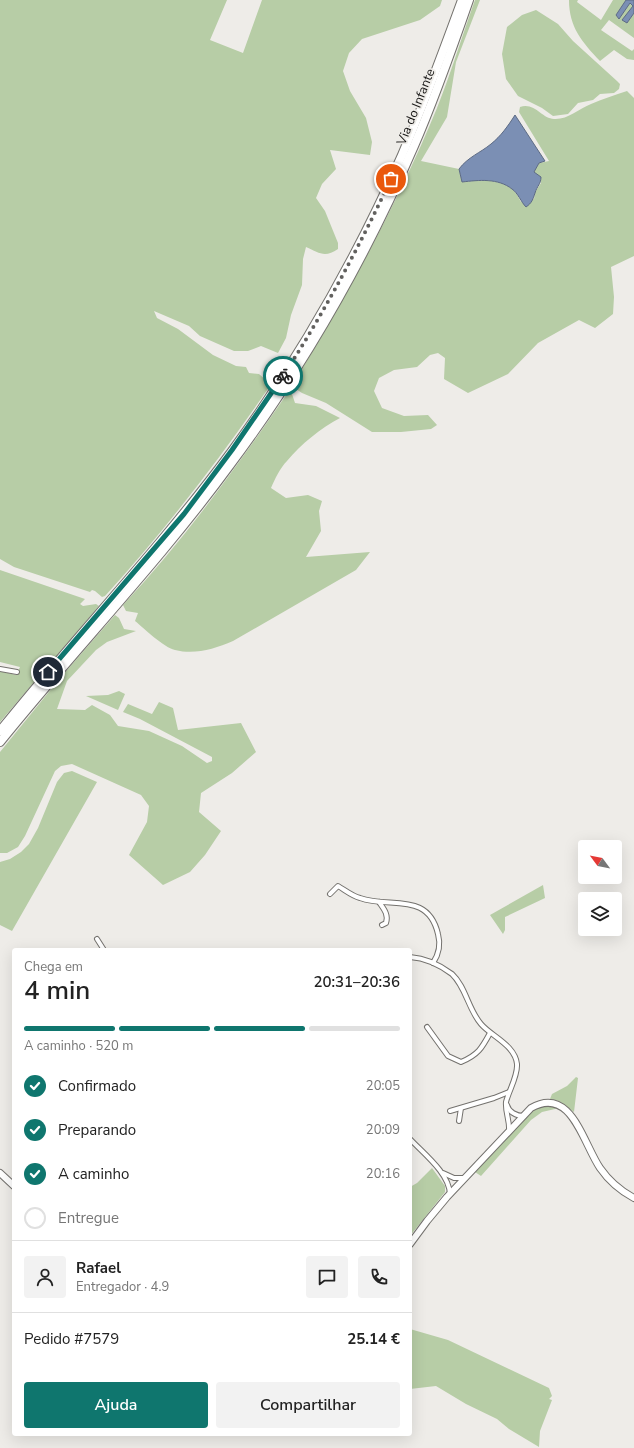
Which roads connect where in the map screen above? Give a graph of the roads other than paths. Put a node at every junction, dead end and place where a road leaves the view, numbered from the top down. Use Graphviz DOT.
graph roads {
  1 [pos="462,0"];
  2 [pos="469,0"];
  3 [pos="0,669"];
  4 [pos="17,672"];
  5 [pos="0,731"];
  6 [pos="0,742"];
  7 [pos="330,894"];
  8 [pos="379,902"];
  9 [pos="382,925"];
  10 [pos="97,939"];
  11 [pos="103,948"];
  12 [pos="412,957"];
  13 [pos="433,963"];
  14 [pos="427,1027"];
  15 [pos="490,1033"];
  16 [pos="509,1092"];
  17 [pos="506,1102"];
  18 [pos="461,1108"];
  19 [pos="450,1111"];
  20 [pos="524,1116"];
  21 [pos="459,1121"];
  22 [pos="509,1132"];
  23 [pos="412,1141"];
  24 [pos="439,1169"];
  25 [pos="0,1173"];
  26 [pos="465,1178"];
  27 [pos="12,1184"];
  28 [pos="450,1194"];
  29 [pos="634,1198"];
  30 [pos="412,1241"];
  1 -- 5 [label="highway, Via do Infante"];
  2 -- 6 [label="highway, Via do Infante"];
  3 -- 4 [label="street"];
  7 -- 8 [label="street"];
  8 -- 9 [label="street"];
  8 -- 13 [label="street"];
  10 -- 11 [label="street"];
  12 -- 13 [label="street"];
  13 -- 15 [label="street"];
  14 -- 15 [label="street"];
  15 -- 16 [label="street"];
  16 -- 17 [label="street"];
  16 -- 18 [label="street"];
  17 -- 20 [label="street"];
  17 -- 22 [label="street"];
  18 -- 19 [label="street"];
  18 -- 21 [label="street"];
  20 -- 22 [label="street"];
  20 -- 29 [label="street"];
  22 -- 26 [label="street"];
  23 -- 24 [label="street"];
  24 -- 26 [label="street"];
  24 -- 28 [label="street"];
  25 -- 27 [label="street"];
  26 -- 28 [label="street"];
  28 -- 30 [label="street"];
}
